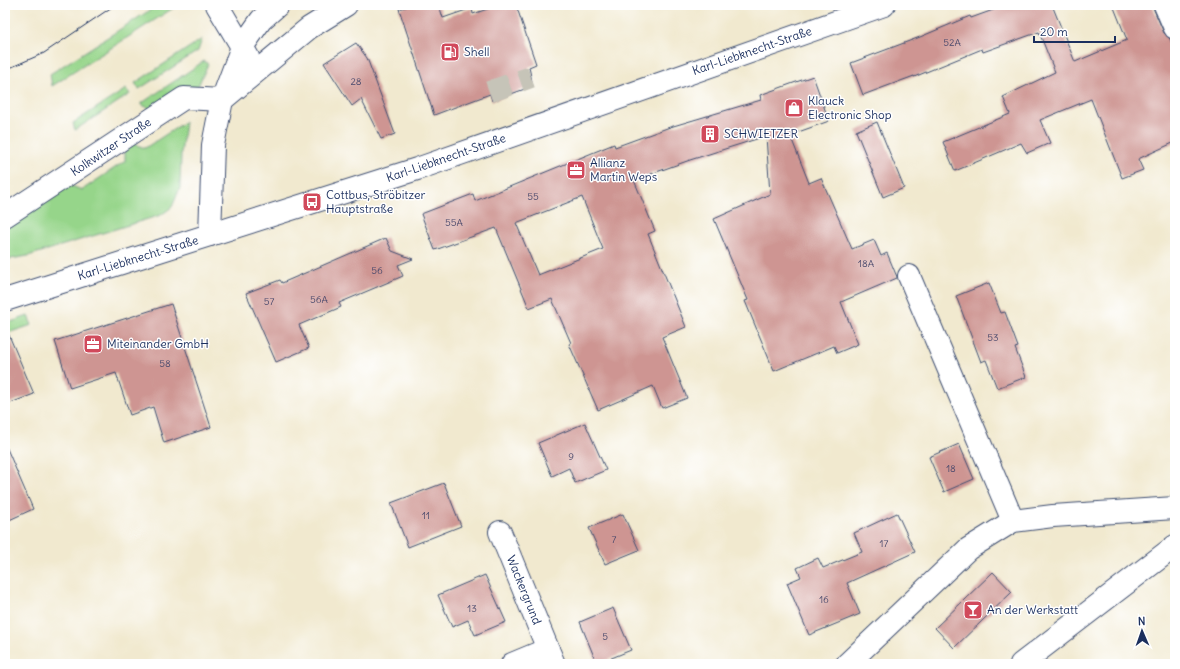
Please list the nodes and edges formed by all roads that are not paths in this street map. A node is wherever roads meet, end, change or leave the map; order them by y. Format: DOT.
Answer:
graph roads {
  1 [pos="217,5"];
  2 [pos="278,5"];
  3 [pos="346,5"];
  4 [pos="884,5"];
  5 [pos="1165,5"];
  6 [pos="1175,28"];
  7 [pos="242,47"];
  8 [pos="256,71"];
  9 [pos="222,100"];
  10 [pos="5,216"];
  11 [pos="210,235"];
  12 [pos="909,276"];
  13 [pos="5,300"];
  14 [pos="1175,508"];
  15 [pos="1013,521"];
  16 [pos="500,532"];
  17 [pos="1175,546"];
  18 [pos="551,656"];
  19 [pos="512,664"];
  20 [pos="847,664"];
  21 [pos="1021,664"];
  1 -- 7 [label="street"];
  2 -- 7 [label="street"];
  3 -- 8 [label="street"];
  4 -- 11 [label="street, Karl-Liebknecht-Straße"];
  5 -- 6 [label="street"];
  7 -- 8 [label="street"];
  7 -- 9 [label="street"];
  8 -- 9 [label="street"];
  9 -- 10 [label="street, Kolkwitzer Straße"];
  9 -- 11 [label="street"];
  11 -- 13 [label="street, Karl-Liebknecht-Straße"];
  12 -- 15 [label="street"];
  14 -- 15 [label="street"];
  15 -- 20 [label="street"];
  16 -- 18 [label="street, Wackergrund"];
  17 -- 21 [label="street"];
  18 -- 19 [label="street, Wackergrund"];
}
